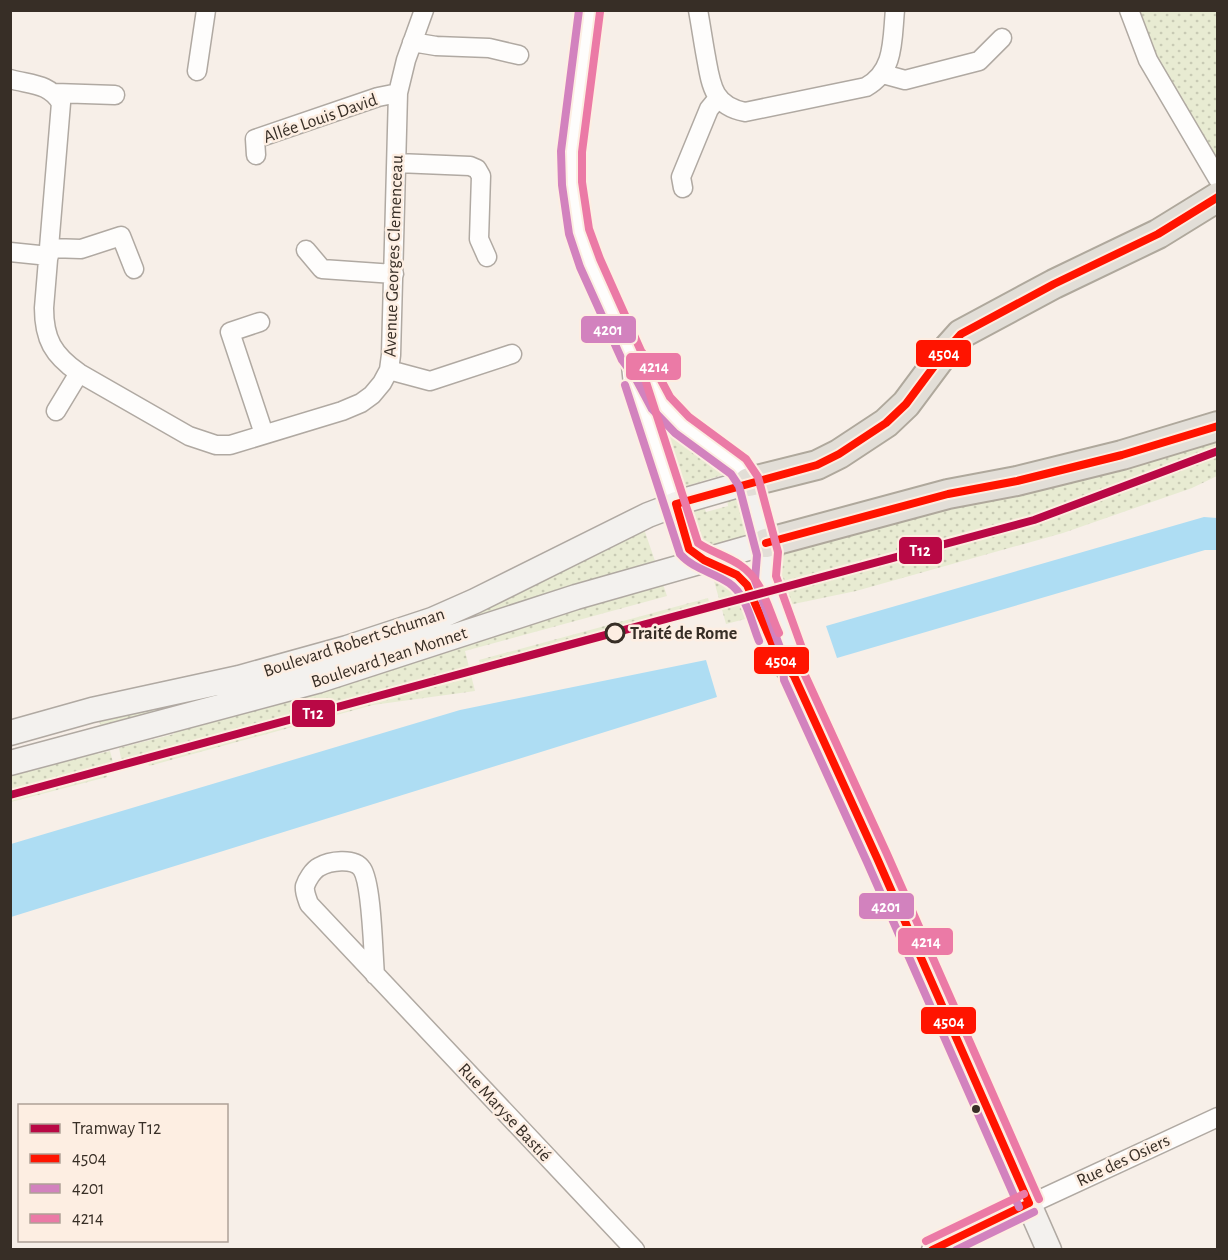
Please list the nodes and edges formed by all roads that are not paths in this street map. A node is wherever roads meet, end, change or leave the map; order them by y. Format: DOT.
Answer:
graph roads {
  1 [pos="206,10"];
  2 [pos="424,10"];
  3 [pos="590,10"];
  4 [pos="698,10"];
  5 [pos="896,10"];
  6 [pos="1129,10"];
  7 [pos="1002,38"];
  8 [pos="412,42"];
  9 [pos="519,55"];
  10 [pos="197,71"];
  11 [pos="883,74"];
  12 [pos="10,79"];
  13 [pos="56,93"];
  14 [pos="398,93"];
  15 [pos="115,95"];
  16 [pos="718,98"];
  17 [pos="256,155"];
  18 [pos="397,163"];
  19 [pos="1218,179"];
  20 [pos="683,188"];
  21 [pos="1211,201"];
  22 [pos="306,250"];
  23 [pos="10,252"];
  24 [pos="50,252"];
  25 [pos="487,256"];
  26 [pos="134,269"];
  27 [pos="394,274"];
  28 [pos="260,322"];
  29 [pos="512,354"];
  30 [pos="632,356"];
  31 [pos="388,370"];
  32 [pos="79,373"];
  33 [pos="56,411"];
  34 [pos="1218,426"];
  35 [pos="264,434"];
  36 [pos="749,482"];
  37 [pos="676,504"];
  38 [pos="766,543"];
  39 [pos="704,560"];
  40 [pos="794,676"];
  41 [pos="10,733"];
  42 [pos="10,763"];
  43 [pos="375,975"];
  44 [pos="1218,1117"];
  45 [pos="1029,1203"];
  46 [pos="635,1250"];
  47 [pos="932,1250"];
  48 [pos="1049,1250"];
  1 -- 10 [label="street"];
  2 -- 8 [label="street, Avenue Georges Clemenceau"];
  3 -- 30 [label="street"];
  4 -- 16 [label="street"];
  5 -- 11 [label="street"];
  6 -- 19 [label="street"];
  7 -- 11 [label="street"];
  8 -- 9 [label="street"];
  8 -- 14 [label="street, Avenue Georges Clemenceau"];
  11 -- 16 [label="street"];
  12 -- 13 [label="street"];
  13 -- 15 [label="street"];
  13 -- 24 [label="street, Avenue Georges Clemenceau"];
  14 -- 17 [label="street, Allée Louis David"];
  14 -- 18 [label="street, Avenue Georges Clemenceau"];
  16 -- 20 [label="street"];
  18 -- 25 [label="street"];
  18 -- 27 [label="street, Avenue Georges Clemenceau"];
  21 -- 36 [label="highway"];
  22 -- 27 [label="street"];
  23 -- 24 [label="street"];
  24 -- 26 [label="street"];
  24 -- 32 [label="street, Avenue Georges Clemenceau"];
  27 -- 31 [label="street, Avenue Georges Clemenceau"];
  28 -- 35 [label="street"];
  29 -- 31 [label="street"];
  30 -- 36 [label="street"];
  30 -- 37 [label="street"];
  31 -- 35 [label="street, Avenue Georges Clemenceau"];
  32 -- 33 [label="street"];
  32 -- 35 [label="street, Avenue Georges Clemenceau"];
  34 -- 38 [label="highway"];
  36 -- 37 [label="main road, Boulevard Robert Schuman"];
  36 -- 38 [label="main road"];
  37 -- 39 [label="main road"];
  37 -- 41 [label="main road, Boulevard Robert Schuman"];
  38 -- 39 [label="main road, Boulevard Jean Monnet"];
  38 -- 40 [label="main road"];
  39 -- 40 [label="main road"];
  39 -- 42 [label="main road, Boulevard Jean Monnet"];
  40 -- 45 [label="main road"];
  43 -- 43 [label="street, Rue Maryse Bastié"];
  43 -- 46 [label="street, Rue Maryse Bastié"];
  44 -- 45 [label="street, Rue des Osiers"];
  45 -- 47 [label="street, Rue des Osiers"];
  45 -- 48 [label="main road"];
}
